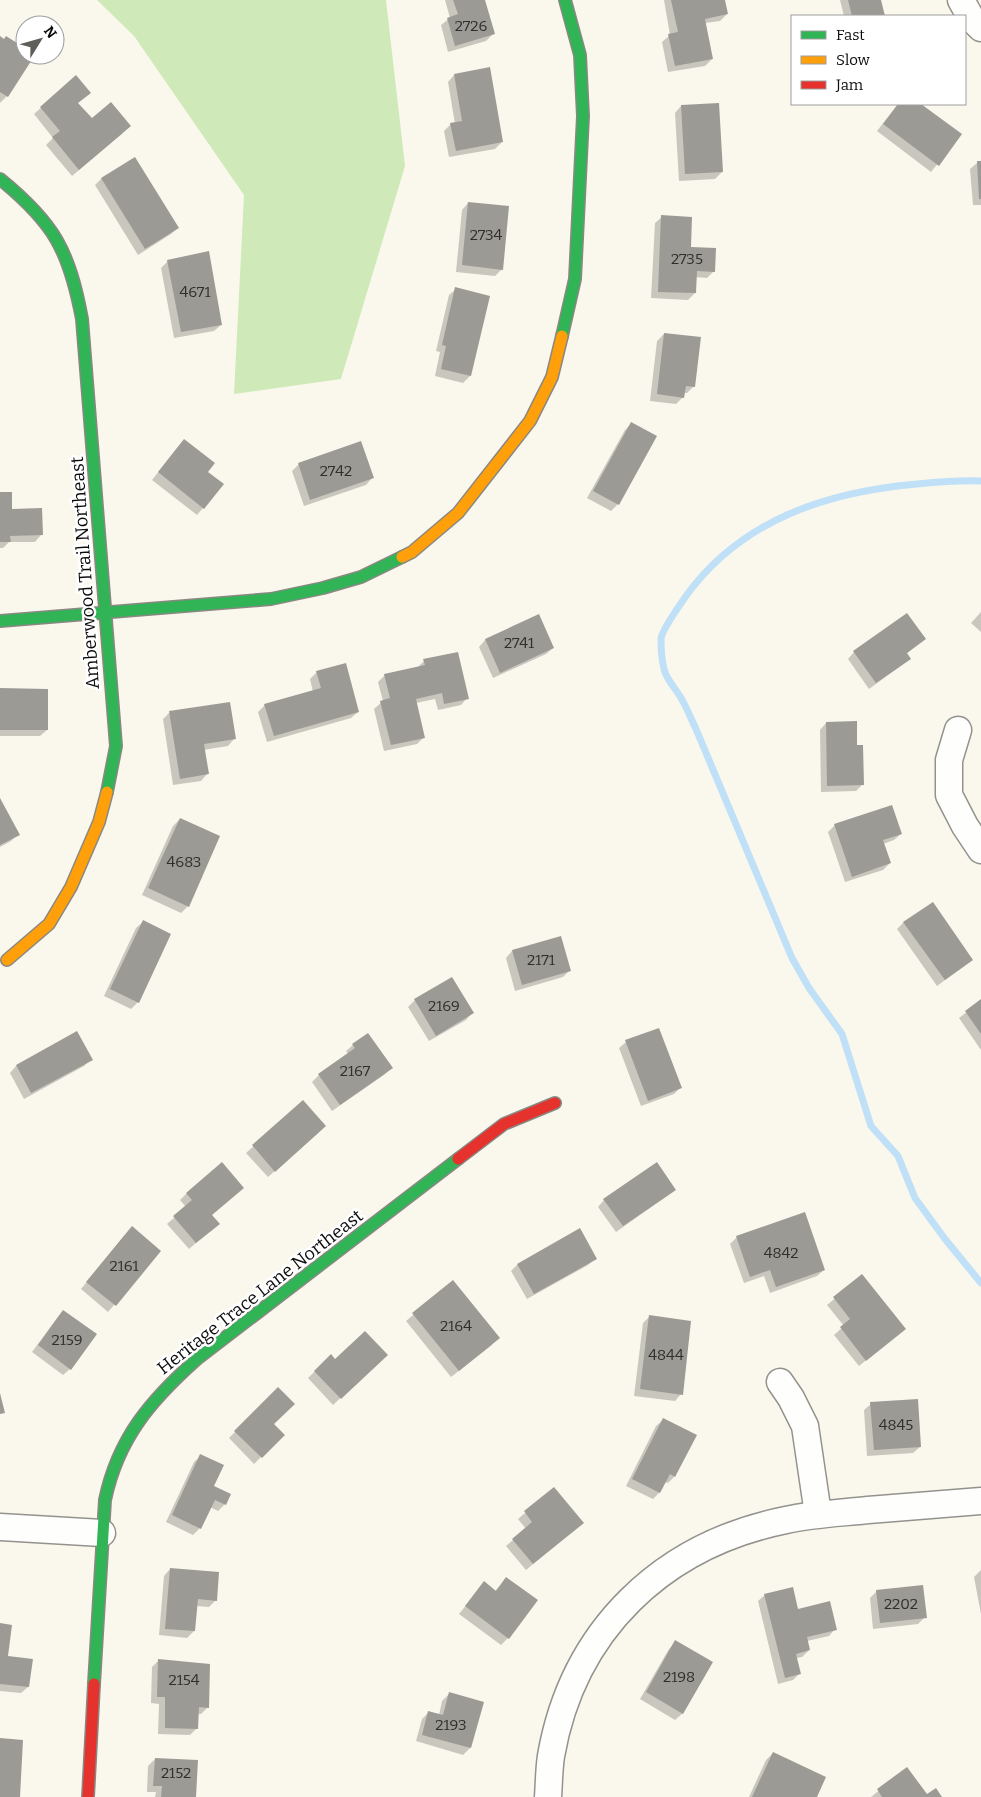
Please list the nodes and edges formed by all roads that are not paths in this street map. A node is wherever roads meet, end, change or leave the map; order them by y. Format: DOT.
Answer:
graph roads {
  1 [pos="565,0"];
  2 [pos="961,0"];
  3 [pos="981,28"];
  4 [pos="0,178"];
  5 [pos="106,612"];
  6 [pos="0,621"];
  7 [pos="958,730"];
  8 [pos="981,850"];
  9 [pos="7,960"];
  10 [pos="555,1103"];
  11 [pos="780,1382"];
  12 [pos="981,1501"];
  13 [pos="818,1514"];
  14 [pos="0,1527"];
  15 [pos="102,1533"];
  16 [pos="88,1797"];
  17 [pos="548,1797"];
  1 -- 5 [label="street"];
  2 -- 3 [label="street"];
  4 -- 5 [label="street, Amberwood Trail Northeast"];
  5 -- 6 [label="street"];
  5 -- 9 [label="street, Amberwood Trail Northeast"];
  7 -- 8 [label="street"];
  10 -- 15 [label="street, Heritage Trace Lane Northeast"];
  11 -- 13 [label="street"];
  12 -- 13 [label="street"];
  13 -- 17 [label="street"];
  14 -- 15 [label="street"];
  15 -- 16 [label="street, Heritage Trace Lane Northeast"];
}
